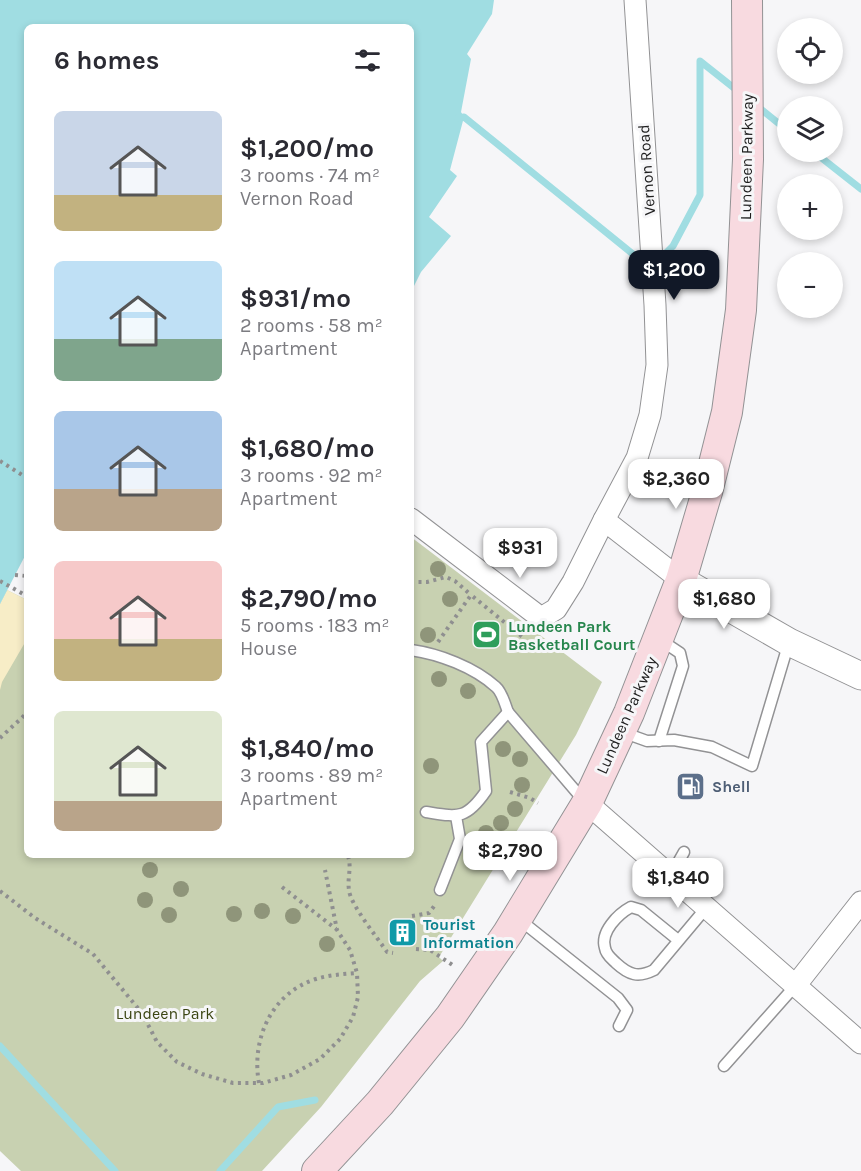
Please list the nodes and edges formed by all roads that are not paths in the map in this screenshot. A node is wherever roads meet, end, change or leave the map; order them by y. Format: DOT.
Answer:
graph roads {
  1 [pos="635,0"];
  2 [pos="747,0"];
  3 [pos="604,520"];
  4 [pos="414,521"];
  5 [pos="681,580"];
  6 [pos="659,638"];
  7 [pos="789,642"];
  8 [pos="414,650"];
  9 [pos="861,676"];
  10 [pos="508,712"];
  11 [pos="621,731"];
  12 [pos="659,741"];
  13 [pos="587,803"];
  14 [pos="426,812"];
  15 [pos="456,816"];
  16 [pos="684,852"];
  17 [pos="670,877"];
  18 [pos="440,890"];
  19 [pos="861,902"];
  20 [pos="706,908"];
  21 [pos="517,918"];
  22 [pos="678,940"];
  23 [pos="795,986"];
  24 [pos="620,1026"];
  25 [pos="861,1043"];
  26 [pos="724,1066"];
  27 [pos="317,1171"];
  1 -- 3 [label="street, Vernon Road"];
  2 -- 5 [label="main road, Lundeen Parkway"];
  3 -- 4 [label="street, Vernon Road"];
  3 -- 5 [label="street"];
  5 -- 6 [label="main road, Lundeen Parkway"];
  5 -- 7 [label="street"];
  6 -- 11 [label="main road, Lundeen Parkway"];
  6 -- 12 [label="lane"];
  7 -- 9 [label="street"];
  7 -- 12 [label="lane"];
  8 -- 10 [label="lane"];
  10 -- 13 [label="lane"];
  10 -- 15 [label="lane"];
  11 -- 12 [label="lane"];
  11 -- 13 [label="main road, Lundeen Parkway"];
  13 -- 17 [label="street"];
  13 -- 21 [label="main road, Lundeen Parkway"];
  14 -- 15 [label="lane"];
  15 -- 18 [label="lane"];
  16 -- 17 [label="lane"];
  17 -- 20 [label="street"];
  19 -- 23 [label="street"];
  20 -- 22 [label="lane"];
  20 -- 23 [label="street"];
  21 -- 24 [label="lane"];
  21 -- 27 [label="main road, Lundeen Parkway"];
  22 -- 22 [label="lane"];
  23 -- 25 [label="street"];
  23 -- 26 [label="lane"];
}
